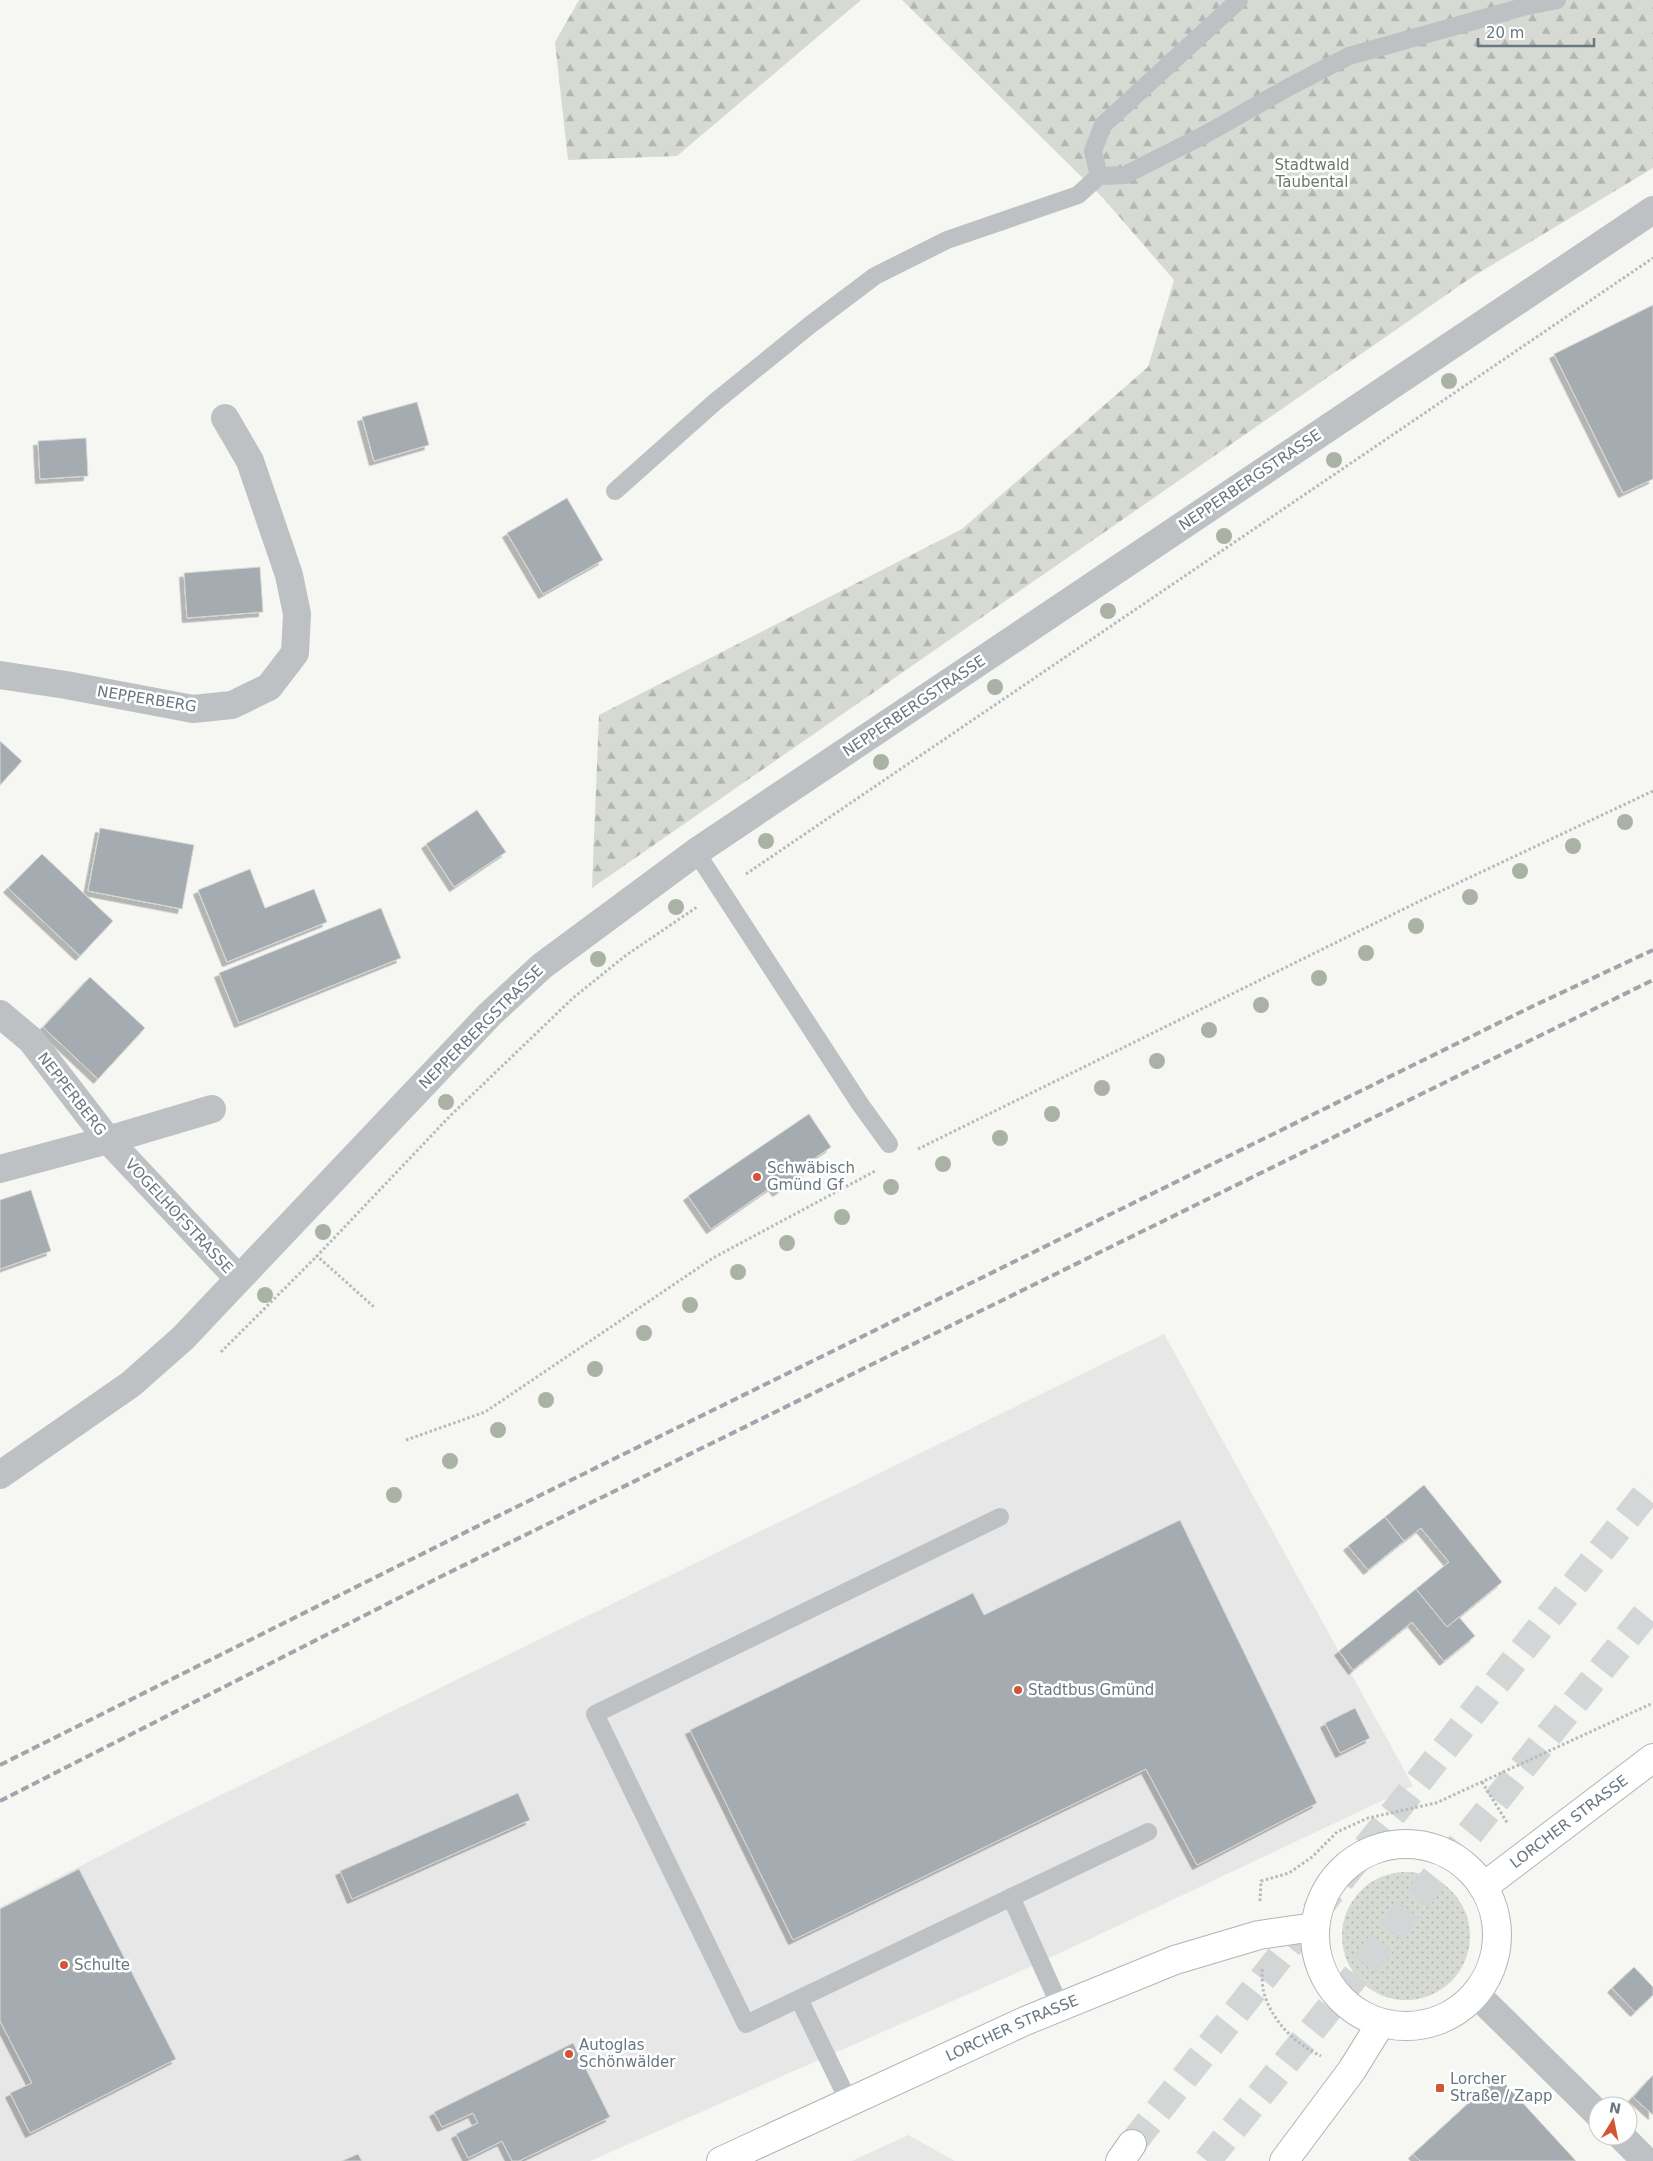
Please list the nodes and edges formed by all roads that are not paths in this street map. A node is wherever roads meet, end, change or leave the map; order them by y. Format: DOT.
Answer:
graph roads {
  1 [pos="1239,0"];
  2 [pos="1556,0"];
  3 [pos="1099,176"];
  4 [pos="1653,210"];
  5 [pos="225,418"];
  6 [pos="615,491"];
  7 [pos="0,675"];
  8 [pos="696,852"];
  9 [pos="0,1014"];
  10 [pos="212,1108"];
  11 [pos="108,1140"];
  12 [pos="888,1144"];
  13 [pos="0,1169"];
  14 [pos="238,1278"];
  15 [pos="0,1475"];
  16 [pos="1000,1517"];
  17 [pos="1653,1758"];
  18 [pos="1148,1832"];
  19 [pos="1483,1887"];
  20 [pos="1011,1897"];
  21 [pos="1314,1927"];
  22 [pos="1476,1994"];
  23 [pos="799,1999"];
  24 [pos="1060,2006"];
  25 [pos="1381,2023"];
  26 [pos="849,2102"];
  27 [pos="1588,2104"];
  28 [pos="1631,2146"];
  29 [pos="721,2161"];
  30 [pos="1284,2161"];
  31 [pos="1646,2161"];
  1 -- 3 [label="lane"];
  2 -- 3 [label="lane"];
  3 -- 6 [label="lane"];
  4 -- 8 [label="street, NEPPERBERGSTRASSE"];
  5 -- 7 [label="street, NEPPERBERG"];
  8 -- 12 [label="lane"];
  8 -- 14 [label="street, NEPPERBERGSTRASSE"];
  9 -- 11 [label="street, NEPPERBERG"];
  10 -- 11 [label="street, NEPPERBERG"];
  11 -- 13 [label="street"];
  11 -- 14 [label="street, VOGELHOFSTRASSE"];
  14 -- 15 [label="street, VOGELHOFSTRASSE"];
  16 -- 23 [label="lane"];
  17 -- 19 [label="main road, LORCHER STRASSE"];
  18 -- 20 [label="lane"];
  19 -- 21 [label="main road"];
  19 -- 22 [label="main road"];
  20 -- 23 [label="lane"];
  20 -- 24 [label="lane"];
  21 -- 24 [label="main road, LORCHER STRASSE"];
  21 -- 25 [label="main road"];
  22 -- 25 [label="main road"];
  22 -- 27 [label="street"];
  23 -- 26 [label="lane"];
  24 -- 26 [label="main road, LORCHER STRASSE"];
  25 -- 30 [label="main road"];
  26 -- 29 [label="main road, LORCHER STRASSE"];
  28 -- 31 [label="street"];
}
